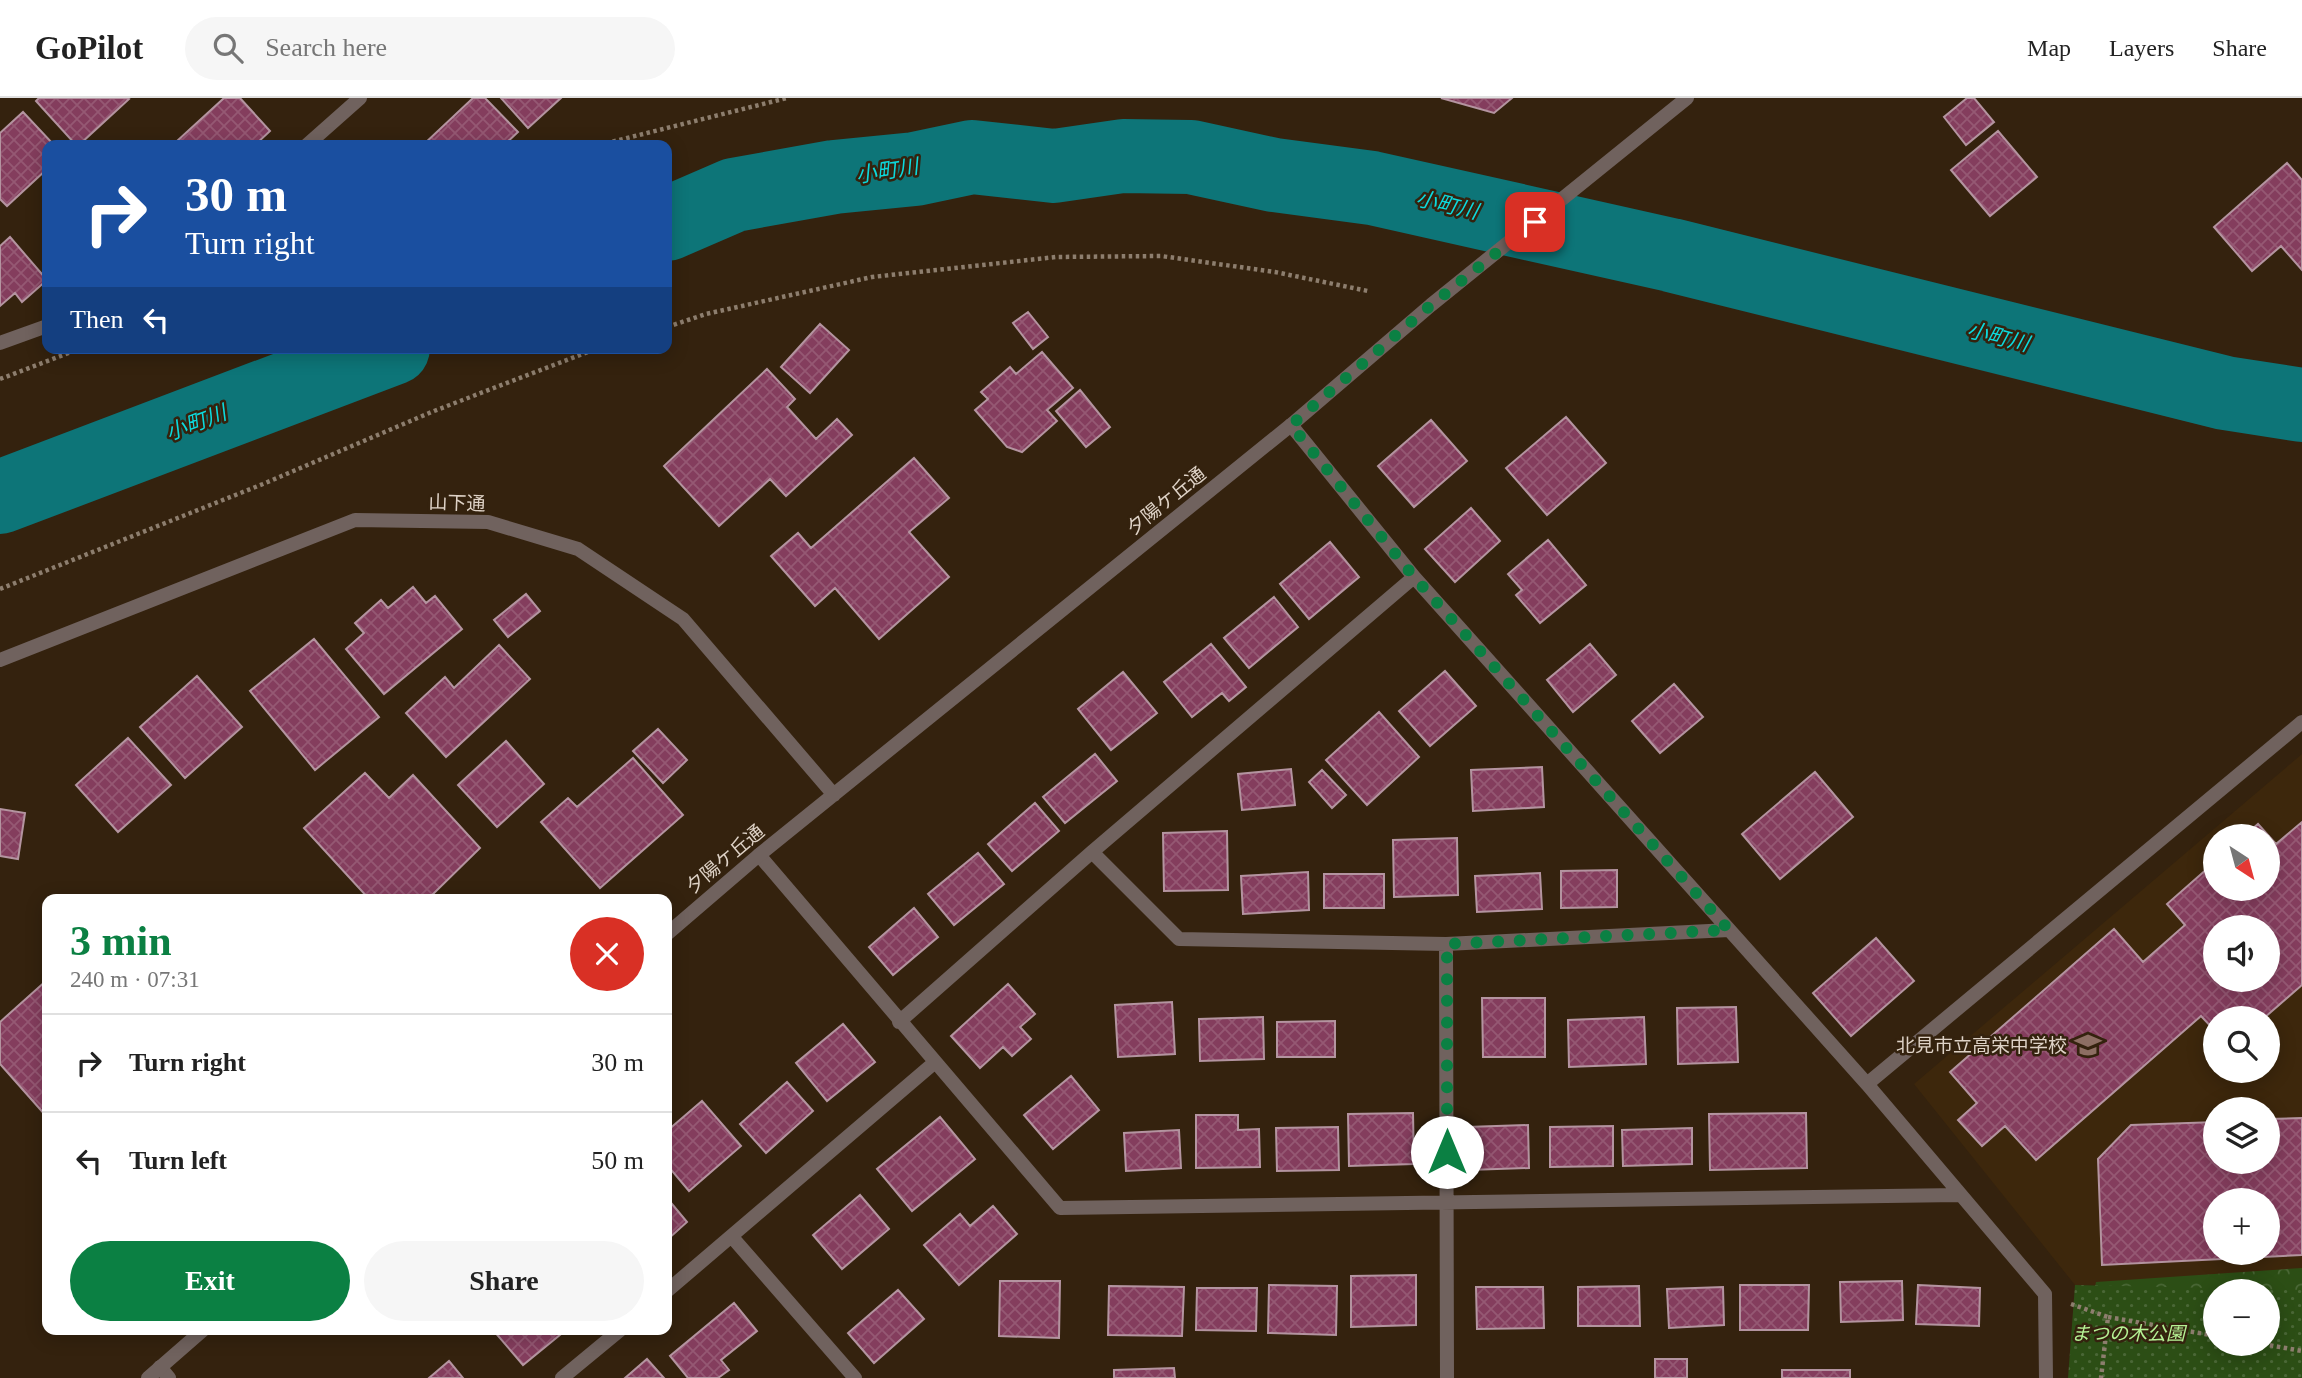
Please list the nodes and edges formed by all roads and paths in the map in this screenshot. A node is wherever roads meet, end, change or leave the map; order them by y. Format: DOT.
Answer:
graph roads {
  1 [pos="360,98"];
  2 [pos="787,98"];
  3 [pos="1688,98"];
  4 [pos="313,140"];
  5 [pos="619,140"];
  6 [pos="1368,292"];
  7 [pos="672,325"];
  8 [pos="42,328"];
  9 [pos="0,343"];
  10 [pos="66,354"];
  11 [pos="582,354"];
  12 [pos="0,379"];
  13 [pos="1291,425"];
  14 [pos="1414,577"];
  15 [pos="0,589"];
  16 [pos="0,660"];
  17 [pos="2302,722"];
  18 [pos="834,795"];
  19 [pos="1092,852"];
  20 [pos="759,855"];
  21 [pos="672,930"];
  22 [pos="1729,930"];
  23 [pos="1447,944"];
  24 [pos="900,1022"];
  25 [pos="934,1063"];
  26 [pos="1867,1084"];
  27 [pos="1959,1195"];
  28 [pos="1447,1204"];
  29 [pos="732,1237"];
  30 [pos="672,1287"];
  31 [pos="2045,1294"];
  32 [pos="2108,1317"];
  33 [pos="2203,1334"];
  34 [pos="198,1335"];
  35 [pos="614,1335"];
  36 [pos="2280,1347"];
  37 [pos="2302,1351"];
  38 [pos="164,1373"];
  39 [pos="148,1378"];
  40 [pos="562,1378"];
  41 [pos="855,1378"];
  42 [pos="1447,1378"];
  43 [pos="2046,1378"];
  44 [pos="2101,1378"];
  1 -- 4 [label="street"];
  2 -- 5 [label="path"];
  3 -- 13 [label="street, 夕陽ケ丘通"];
  6 -- 7 [label="path"];
  8 -- 9 [label="street"];
  10 -- 12 [label="path"];
  11 -- 15 [label="path"];
  13 -- 14 [label="street"];
  13 -- 18 [label="street, 夕陽ケ丘通"];
  14 -- 19 [label="street"];
  14 -- 22 [label="street"];
  16 -- 18 [label="street, 山下通"];
  17 -- 26 [label="street"];
  18 -- 20 [label="street, 夕陽ケ丘通"];
  19 -- 23 [label="street"];
  19 -- 24 [label="street"];
  20 -- 21 [label="street, 夕陽ケ丘通"];
  20 -- 24 [label="street"];
  22 -- 23 [label="street"];
  22 -- 26 [label="street"];
  23 -- 28 [label="street"];
  24 -- 25 [label="street"];
  25 -- 28 [label="street"];
  25 -- 29 [label="street"];
  26 -- 27 [label="street"];
  27 -- 28 [label="street"];
  27 -- 31 [label="street"];
  28 -- 42 [label="street"];
  29 -- 30 [label="street"];
  29 -- 41 [label="street"];
  31 -- 32 [label="path"];
  31 -- 43 [label="street"];
  32 -- 33 [label="path"];
  32 -- 44 [label="path"];
  34 -- 38 [label="street"];
  35 -- 40 [label="street"];
  36 -- 37 [label="path"];
  38 -- 39 [label="street"];
}
